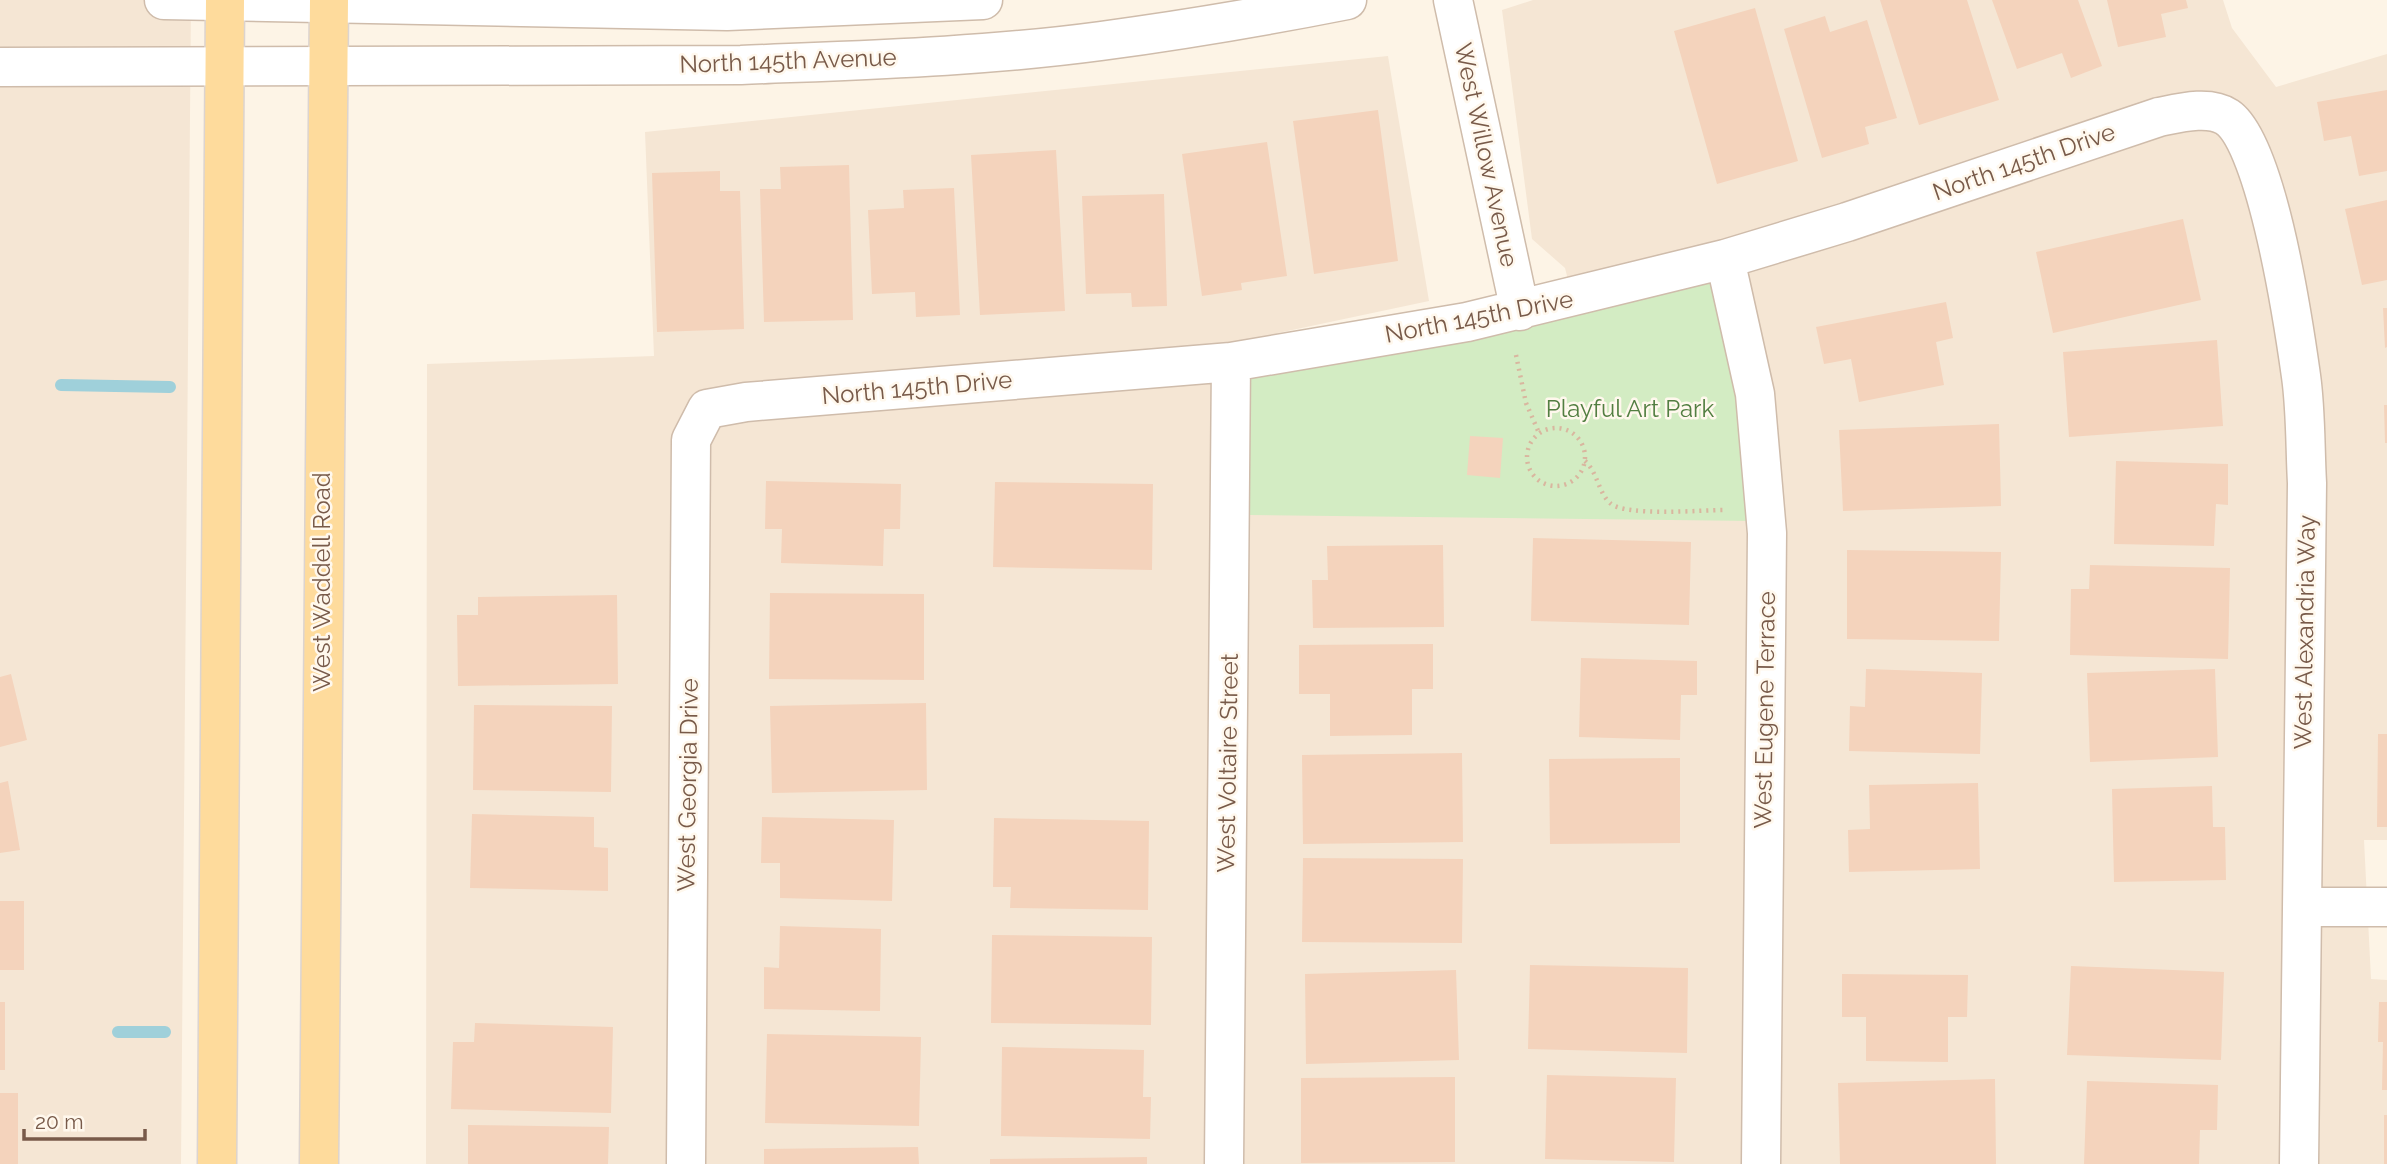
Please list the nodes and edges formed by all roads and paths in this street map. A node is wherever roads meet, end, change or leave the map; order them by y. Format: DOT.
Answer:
graph roads {
  1 [pos="164,0"];
  2 [pos="983,0"];
  3 [pos="1347,0"];
  4 [pos="1453,0"];
  5 [pos="225,1"];
  6 [pos="329,2"];
  7 [pos="225,64"];
  8 [pos="328,65"];
  9 [pos="0,67"];
  10 [pos="2226,116"];
  11 [pos="1725,259"];
  12 [pos="1520,311"];
  13 [pos="1516,355"];
  14 [pos="1231,362"];
  15 [pos="707,409"];
  16 [pos="1539,433"];
  17 [pos="1585,461"];
  18 [pos="1725,510"];
  19 [pos="2302,907"];
  20 [pos="2387,907"];
  21 [pos="217,1164"];
  22 [pos="319,1164"];
  23 [pos="685,1164"];
  24 [pos="1224,1164"];
  25 [pos="1760,1164"];
  26 [pos="2299,1164"];
  1 -- 5 [label="street"];
  2 -- 6 [label="street"];
  3 -- 8 [label="street, North 145th Avenue"];
  4 -- 12 [label="street, West Willow Avenue"];
  5 -- 6 [label="street"];
  5 -- 7 [label="main road"];
  6 -- 8 [label="main road, West Waddell Road"];
  7 -- 8 [label="street, North 145th Avenue"];
  7 -- 9 [label="street, North 145th Avenue"];
  7 -- 21 [label="main road"];
  8 -- 22 [label="main road, West Waddell Road"];
  10 -- 11 [label="street, North 145th Drive"];
  10 -- 19 [label="street, West Alexandria Way"];
  11 -- 12 [label="street, North 145th Drive"];
  11 -- 25 [label="street, West Eugene Terrace"];
  12 -- 14 [label="street, North 145th Drive"];
  13 -- 16 [label="path"];
  14 -- 15 [label="street, North 145th Drive"];
  14 -- 24 [label="street, West Voltaire Street"];
  15 -- 23 [label="street, West Georgia Drive"];
  16 -- 17 [label="path"];
  16 -- 17 [label="path"];
  17 -- 18 [label="path"];
  19 -- 20 [label="street"];
  19 -- 26 [label="street, West Alexandria Way"];
}
